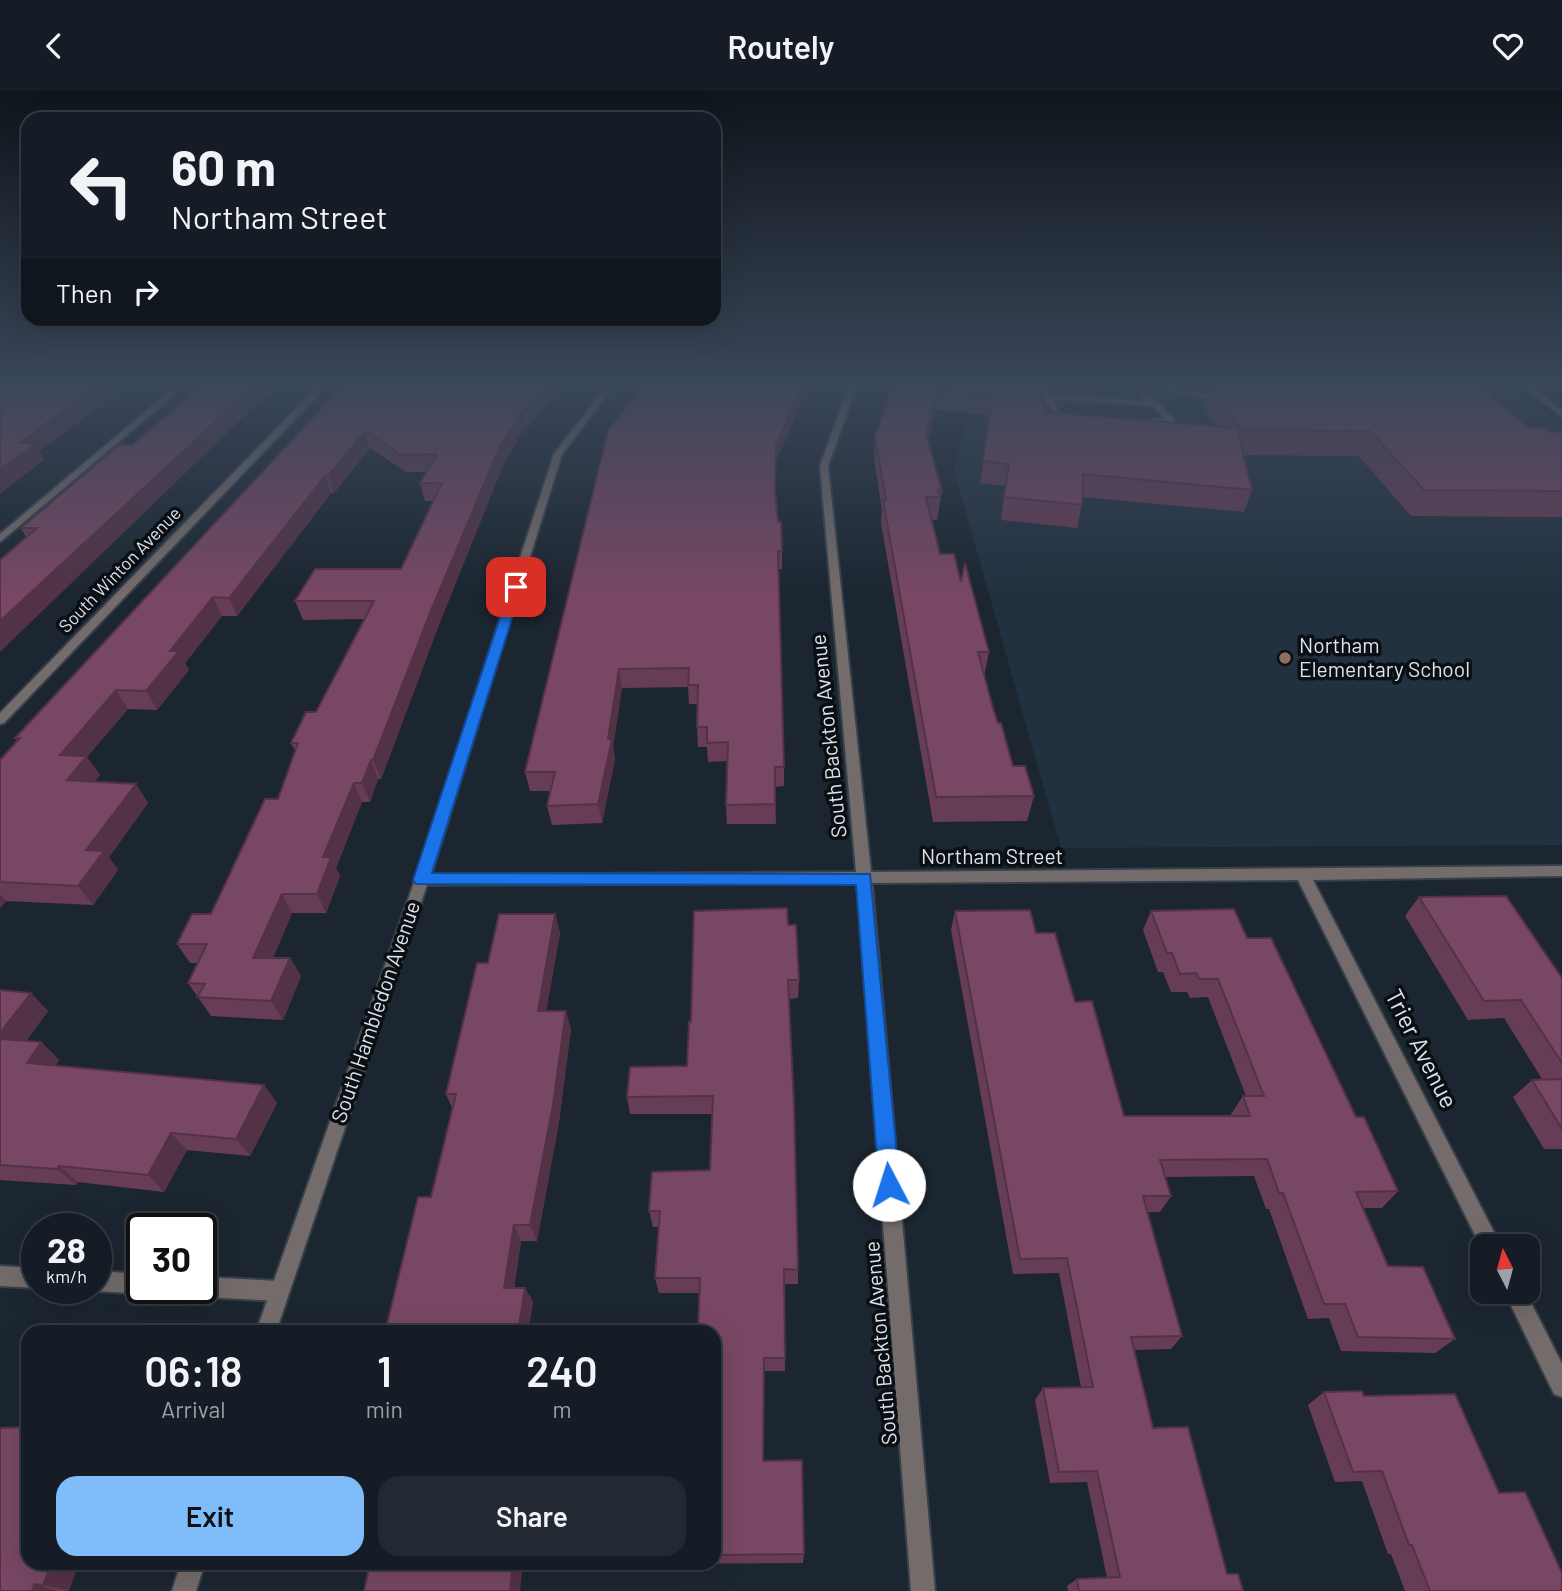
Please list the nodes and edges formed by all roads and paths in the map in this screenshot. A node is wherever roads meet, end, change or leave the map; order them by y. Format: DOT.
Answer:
graph roads {
  1 [pos="99,455"];
  2 [pos="254,455"];
  3 [pos="558,455"];
  4 [pos="828,455"];
  5 [pos="0,539"];
  6 [pos="0,720"];
  7 [pos="1562,871"];
  8 [pos="1303,875"];
  9 [pos="864,879"];
  10 [pos="422,880"];
  11 [pos="1485,1234"];
  12 [pos="0,1276"];
  13 [pos="21,1277"];
  14 [pos="217,1288"];
  15 [pos="279,1291"];
  16 [pos="1521,1304"];
  17 [pos="268,1325"];
  18 [pos="1562,1386"];
  19 [pos="191,1570"];
  20 [pos="184,1591"];
  21 [pos="923,1591"];
  1 -- 5 [label="street"];
  2 -- 6 [label="street, South Winton Avenue"];
  3 -- 10 [label="street, South Hambledon Avenue"];
  4 -- 9 [label="street, South Backton Avenue"];
  7 -- 8 [label="street, Northam Street"];
  8 -- 9 [label="street, Northam Street"];
  8 -- 11 [label="street, Trier Avenue"];
  9 -- 10 [label="street, Northam Street"];
  9 -- 21 [label="street, South Backton Avenue"];
  10 -- 15 [label="street, South Hambledon Avenue"];
  12 -- 13 [label="street"];
  14 -- 15 [label="street"];
  15 -- 17 [label="street, South Hambledon Avenue"];
  16 -- 18 [label="street"];
  19 -- 20 [label="street"];
}
